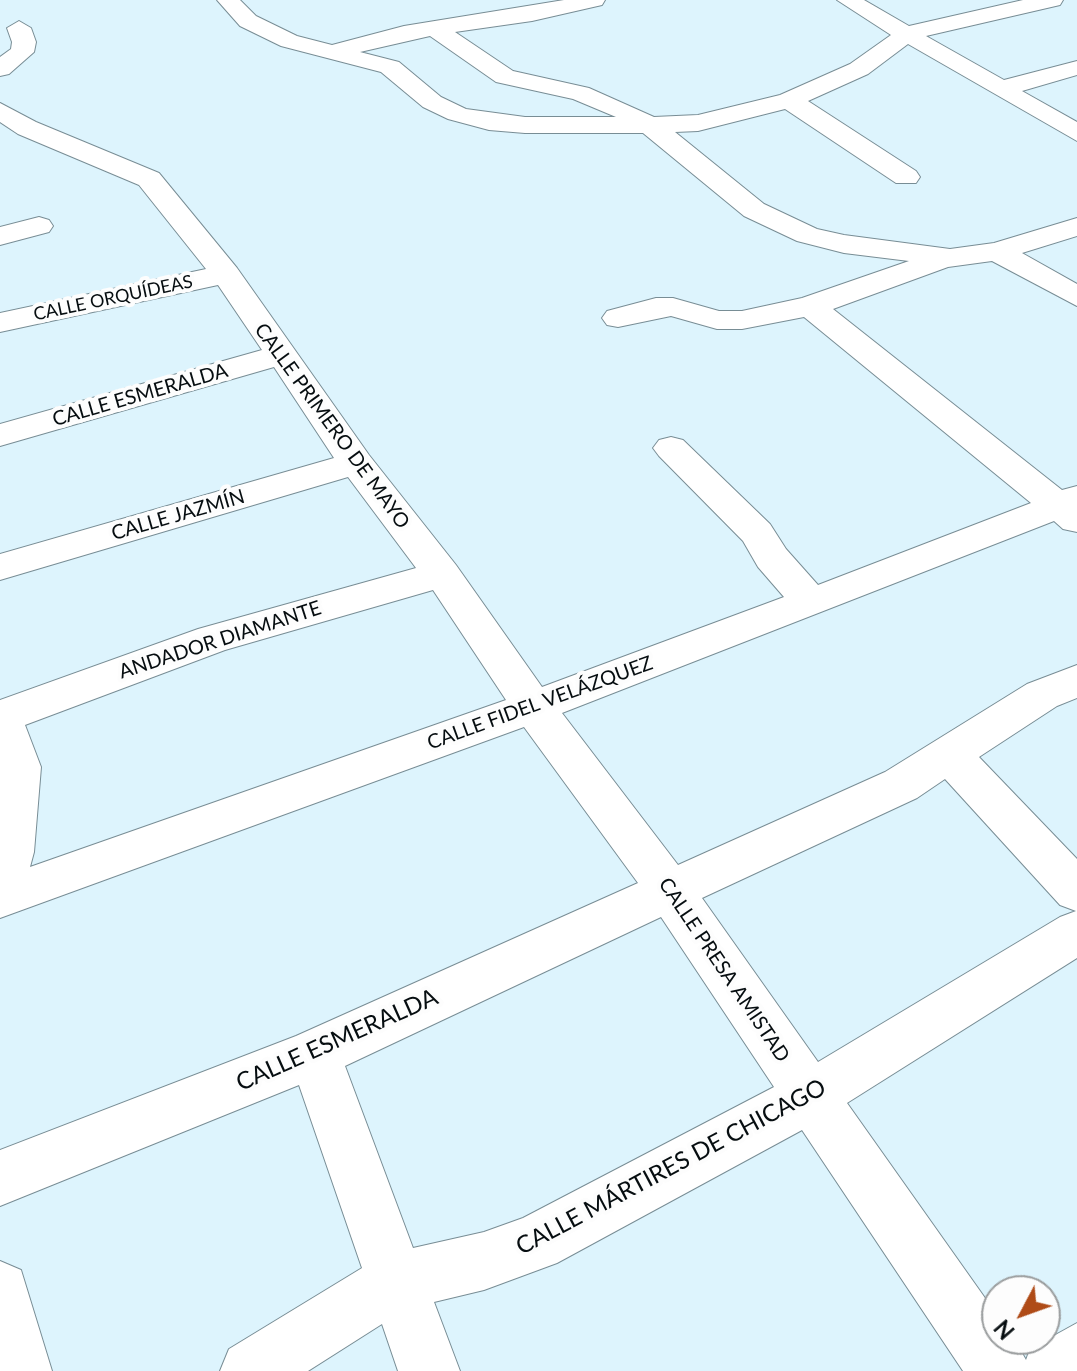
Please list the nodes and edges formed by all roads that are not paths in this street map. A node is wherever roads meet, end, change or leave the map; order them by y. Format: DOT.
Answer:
graph roads {
  1 [pos="228,0"];
  2 [pos="594,0"];
  3 [pos="848,0"];
  4 [pos="1052,0"];
  5 [pos="19,28"];
  6 [pos="436,30"];
  7 [pos="908,33"];
  8 [pos="337,51"];
  9 [pos="1077,68"];
  10 [pos="0,69"];
  11 [pos="1003,88"];
  12 [pos="789,100"];
  13 [pos="0,111"];
  14 [pos="650,125"];
  15 [pos="1077,133"];
  16 [pos="906,177"];
  17 [pos="39,226"];
  18 [pos="1077,227"];
  19 [pos="0,236"];
  20 [pos="997,251"];
  21 [pos="950,258"];
  22 [pos="226,274"];
  23 [pos="1077,297"];
  24 [pos="810,306"];
  25 [pos="618,318"];
  26 [pos="0,323"];
  27 [pos="280,355"];
  28 [pos="0,435"];
  29 [pos="671,448"];
  30 [pos="356,463"];
  31 [pos="1071,508"];
  32 [pos="0,567"];
  33 [pos="442,574"];
  34 [pos="810,601"];
  35 [pos="1077,681"];
  36 [pos="533,707"];
  37 [pos="0,717"];
  38 [pos="948,754"];
  39 [pos="0,886"];
  40 [pos="669,889"];
  41 [pos="1077,891"];
  42 [pos="0,898"];
  43 [pos="1077,932"];
  44 [pos="314,1054"];
  45 [pos="810,1097"];
  46 [pos="0,1178"];
  47 [pos="397,1281"];
  48 [pos="0,1291"];
  49 [pos="1077,1354"];
  50 [pos="21,1371"];
  51 [pos="251,1371"];
  52 [pos="429,1371"];
  53 [pos="999,1371"];
  54 [pos="1052,1371"];
  1 -- 8 [label="street"];
  2 -- 6 [label="street"];
  3 -- 7 [label="street"];
  4 -- 7 [label="street"];
  5 -- 10 [label="street"];
  6 -- 8 [label="street"];
  6 -- 14 [label="street"];
  7 -- 11 [label="street"];
  7 -- 12 [label="street"];
  8 -- 14 [label="street"];
  9 -- 11 [label="street"];
  11 -- 15 [label="street"];
  12 -- 14 [label="street"];
  12 -- 16 [label="street"];
  13 -- 22 [label="street, CALLE PRIMERO DE MAYO"];
  14 -- 21 [label="street"];
  17 -- 19 [label="street"];
  18 -- 20 [label="street"];
  20 -- 21 [label="street"];
  20 -- 23 [label="street"];
  21 -- 24 [label="street"];
  22 -- 26 [label="street, CALLE ORQUÍDEAS"];
  22 -- 27 [label="street, CALLE PRIMERO DE MAYO"];
  24 -- 25 [label="street"];
  24 -- 31 [label="street"];
  27 -- 28 [label="street, CALLE ESMERALDA"];
  27 -- 30 [label="street, CALLE PRIMERO DE MAYO"];
  29 -- 34 [label="street"];
  30 -- 32 [label="street, CALLE JAZMÍN"];
  30 -- 33 [label="street, CALLE PRIMERO DE MAYO"];
  31 -- 34 [label="street, CALLE FIDEL VELÁZQUEZ"];
  33 -- 36 [label="street, CALLE PRESA AMISTAD"];
  33 -- 37 [label="street, ANDADOR DIAMANTE"];
  34 -- 36 [label="street, CALLE FIDEL VELÁZQUEZ"];
  35 -- 38 [label="street, CALLE ESMERALDA"];
  36 -- 40 [label="street, CALLE PRESA AMISTAD"];
  36 -- 42 [label="street, CALLE FIDEL VELÁZQUEZ"];
  37 -- 39 [label="street"];
  38 -- 40 [label="street, CALLE ESMERALDA"];
  38 -- 41 [label="street"];
  40 -- 44 [label="street, CALLE ESMERALDA"];
  40 -- 45 [label="street, CALLE PRESA AMISTAD"];
  43 -- 45 [label="street, CALLE MÁRTIRES DE CHICAGO"];
  44 -- 46 [label="street, CALLE ESMERALDA"];
  44 -- 47 [label="street"];
  45 -- 47 [label="street, CALLE MÁRTIRES DE CHICAGO"];
  45 -- 53 [label="street, CALLE PRESA AMISTAD"];
  47 -- 51 [label="street, CALLE MÁRTIRES DE CHICAGO"];
  47 -- 52 [label="street"];
  48 -- 50 [label="street"];
  49 -- 54 [label="street"];
}
